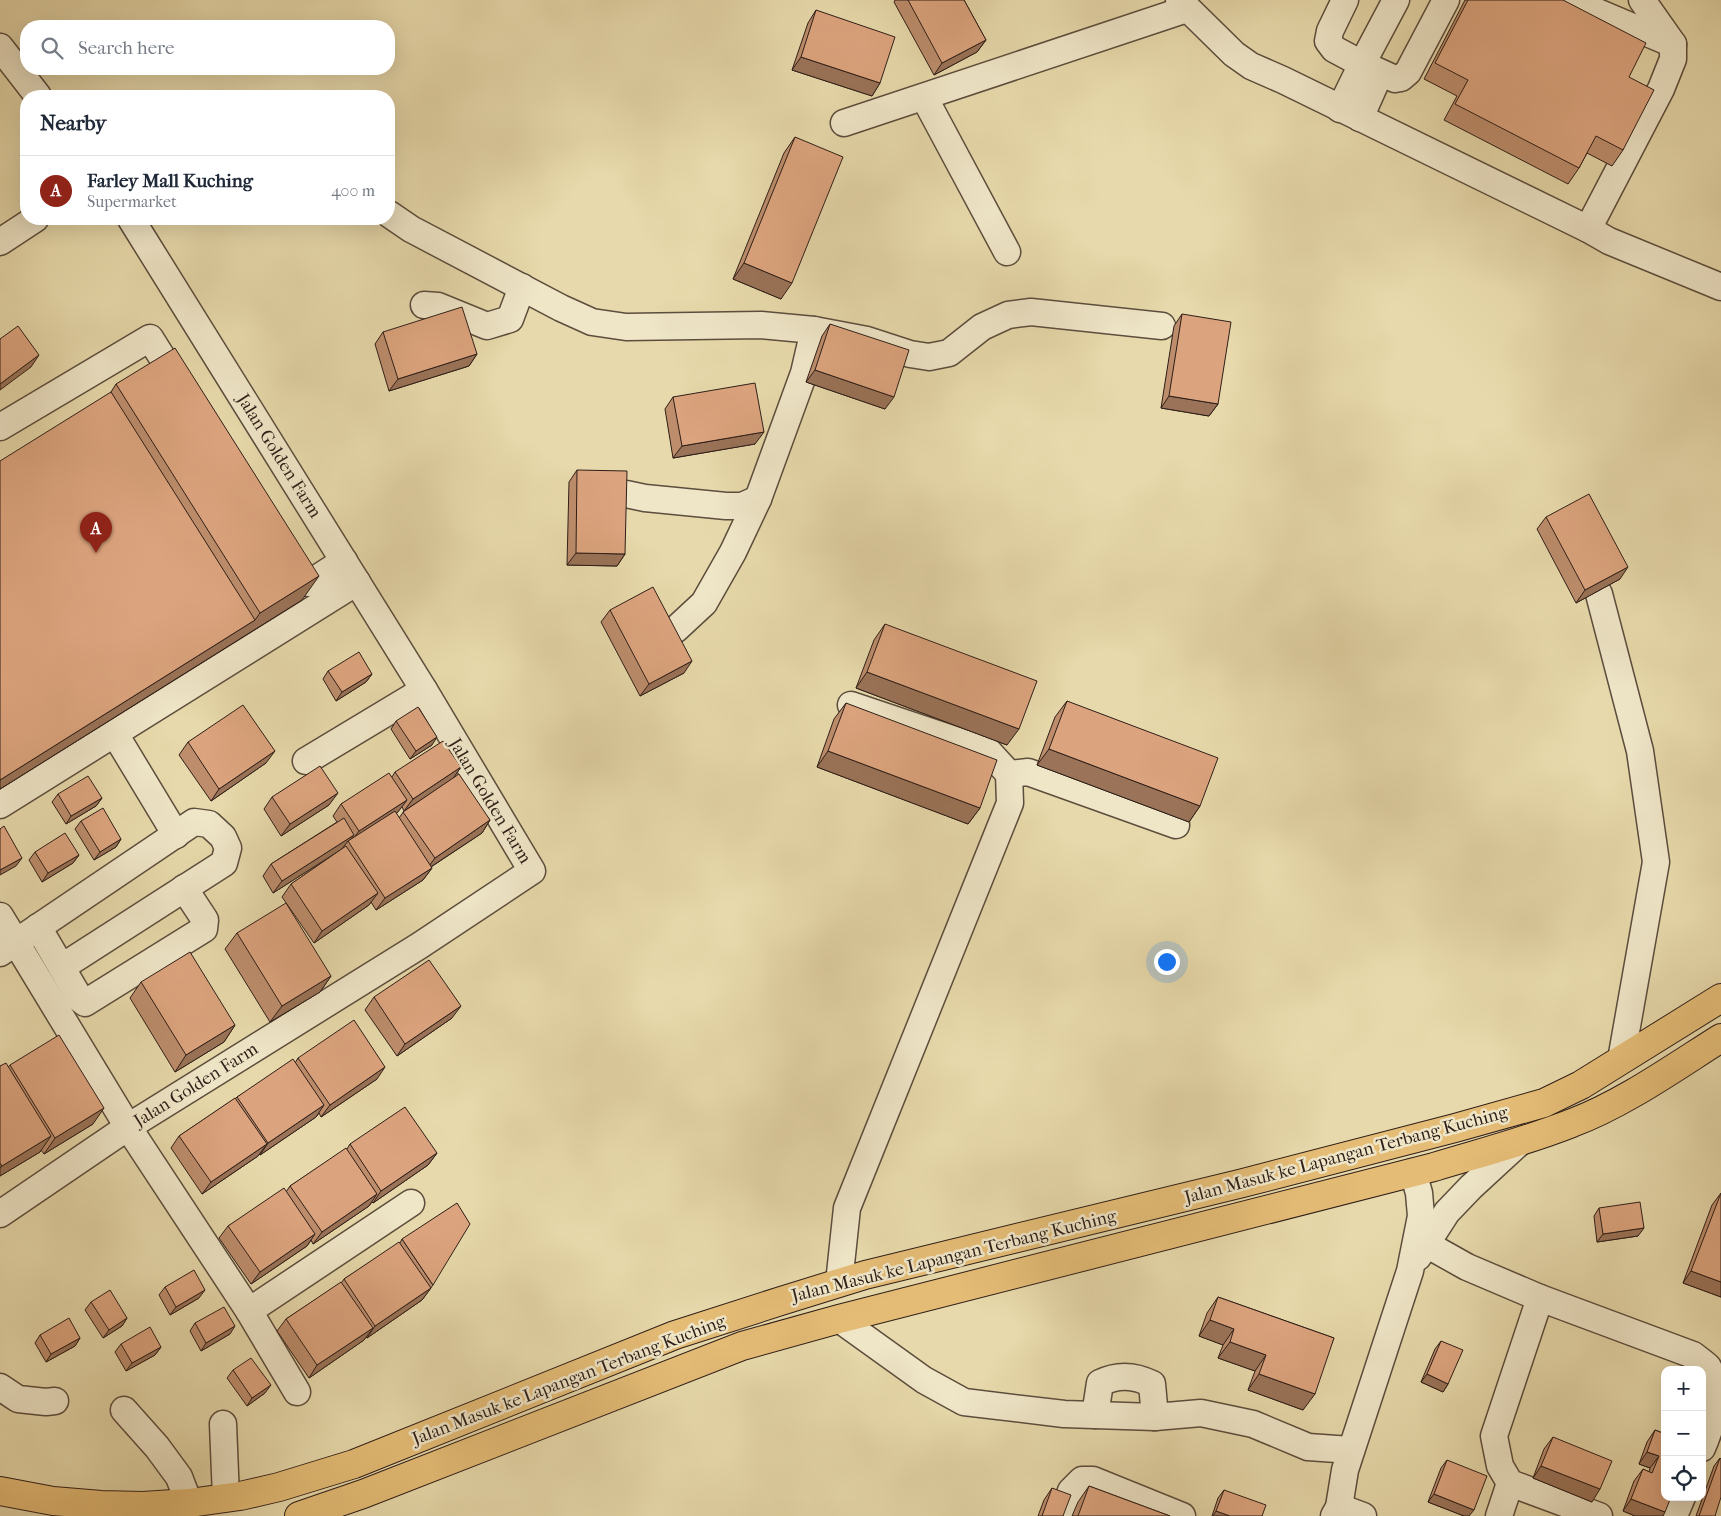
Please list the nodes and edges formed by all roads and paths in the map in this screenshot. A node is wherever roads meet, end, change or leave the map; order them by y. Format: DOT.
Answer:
graph roads {
  1 [pos="1346,0"];
  2 [pos="1396,0"];
  3 [pos="1444,0"];
  4 [pos="1574,0"];
  5 [pos="1642,0"];
  6 [pos="1183,4"];
  7 [pos="1673,44"];
  8 [pos="0,47"];
  9 [pos="1371,69"];
  10 [pos="20,73"];
  11 [pos="22,75"];
  12 [pos="33,90"];
  13 [pos="924,96"];
  14 [pos="1350,113"];
  15 [pos="844,123"];
  16 [pos="395,218"];
  17 [pos="26,225"];
  18 [pos="141,225"];
  19 [pos="1588,229"];
  20 [pos="0,242"];
  21 [pos="1007,252"];
  22 [pos="522,287"];
  23 [pos="1721,287"];
  24 [pos="424,305"];
  25 [pos="1162,326"];
  26 [pos="814,330"];
  27 [pos="192,405"];
  28 [pos="0,427"];
  29 [pos="626,494"];
  30 [pos="758,499"];
  31 [pos="281,548"];
  32 [pos="350,572"];
  33 [pos="1599,594"];
  34 [pos="676,629"];
  35 [pos="424,690"];
  36 [pos="850,705"];
  37 [pos="115,734"];
  38 [pos="306,761"];
  39 [pos="1009,774"];
  40 [pos="0,805"];
  41 [pos="1176,825"];
  42 [pos="176,835"];
  43 [pos="184,888"];
  44 [pos="0,916"];
  45 [pos="38,928"];
  46 [pos="8,948"];
  47 [pos="62,966"];
  48 [pos="1721,998"];
  49 [pos="85,1003"];
  50 [pos="61,1016"];
  51 [pos="1721,1038"];
  52 [pos="1621,1060"];
  53 [pos="128,1127"];
  54 [pos="1521,1141"];
  55 [pos="1414,1172"];
  56 [pos="411,1203"];
  57 [pos="0,1214"];
  58 [pos="1426,1244"];
  59 [pos="1410,1271"];
  60 [pos="839,1283"];
  61 [pos="1540,1298"];
  62 [pos="249,1311"];
  63 [pos="839,1319"];
  64 [pos="0,1387"];
  65 [pos="297,1392"];
  66 [pos="55,1401"];
  67 [pos="124,1410"];
  68 [pos="1095,1415"];
  69 [pos="1155,1417"];
  70 [pos="222,1424"];
  71 [pos="1706,1438"];
  72 [pos="1351,1450"];
  73 [pos="1510,1483"];
  74 [pos="0,1491"];
  75 [pos="226,1498"];
  76 [pos="1680,1501"];
  77 [pos="189,1503"];
  78 [pos="1336,1511"];
  79 [pos="299,1516"];
  80 [pos="1062,1516"];
  81 [pos="1182,1516"];
  82 [pos="1363,1516"];
  83 [pos="1499,1516"];
  84 [pos="1599,1516"];
  85 [pos="1674,1516"];
  1 -- 9 [label="street"];
  2 -- 9 [label="street"];
  3 -- 9 [label="street"];
  4 -- 7 [label="street"];
  5 -- 7 [label="street"];
  6 -- 13 [label="street"];
  6 -- 14 [label="street"];
  7 -- 19 [label="street"];
  8 -- 10 [label="street"];
  9 -- 14 [label="street"];
  11 -- 12 [label="street"];
  13 -- 15 [label="street"];
  13 -- 21 [label="street"];
  14 -- 19 [label="street"];
  16 -- 22 [label="street"];
  17 -- 20 [label="street"];
  18 -- 32 [label="street, Jalan Golden Farm"];
  19 -- 23 [label="street"];
  22 -- 24 [label="street"];
  22 -- 26 [label="street"];
  25 -- 26 [label="street"];
  26 -- 30 [label="street"];
  27 -- 28 [label="street"];
  29 -- 30 [label="street"];
  30 -- 34 [label="street"];
  31 -- 32 [label="street"];
  32 -- 35 [label="street, Jalan Golden Farm"];
  32 -- 37 [label="street"];
  33 -- 52 [label="street"];
  35 -- 38 [label="street"];
  35 -- 53 [label="street, Jalan Golden Farm"];
  36 -- 39 [label="street"];
  37 -- 40 [label="street"];
  37 -- 42 [label="street"];
  39 -- 41 [label="street"];
  39 -- 60 [label="street"];
  42 -- 43 [label="street"];
  42 -- 45 [label="street"];
  43 -- 47 [label="street"];
  43 -- 49 [label="street"];
  44 -- 46 [label="street"];
  45 -- 46 [label="street"];
  45 -- 47 [label="street"];
  46 -- 50 [label="street"];
  47 -- 49 [label="street"];
  48 -- 52 [label="highway, Jalan Masuk ke Lapangan Terbang Kuching"];
  49 -- 50 [label="street"];
  50 -- 53 [label="street"];
  51 -- 54 [label="highway, Jalan Masuk ke Lapangan Terbang Kuching"];
  52 -- 60 [label="highway, Jalan Masuk ke Lapangan Terbang Kuching"];
  53 -- 57 [label="street, Jalan Golden Farm"];
  53 -- 62 [label="street"];
  54 -- 55 [label="highway, Jalan Masuk ke Lapangan Terbang Kuching"];
  54 -- 58 [label="street"];
  55 -- 59 [label="street"];
  55 -- 63 [label="highway, Jalan Masuk ke Lapangan Terbang Kuching"];
  56 -- 62 [label="street"];
  58 -- 59 [label="street"];
  58 -- 61 [label="street"];
  59 -- 72 [label="street"];
  60 -- 75 [label="highway, Jalan Masuk ke Lapangan Terbang Kuching"];
  61 -- 71 [label="street"];
  61 -- 73 [label="street"];
  62 -- 65 [label="street"];
  63 -- 68 [label="street"];
  63 -- 79 [label="highway, Jalan Masuk ke Lapangan Terbang Kuching"];
  64 -- 66 [label="street"];
  67 -- 77 [label="street"];
  68 -- 69 [label="street"];
  68 -- 69 [label="street"];
  69 -- 72 [label="street"];
  70 -- 75 [label="street"];
  72 -- 78 [label="street"];
  73 -- 83 [label="street"];
  73 -- 84 [label="street"];
  74 -- 77 [label="highway, Jalan Masuk ke Lapangan Terbang Kuching"];
  75 -- 77 [label="highway, Jalan Masuk ke Lapangan Terbang Kuching"];
  76 -- 85 [label="street"];
  78 -- 82 [label="street"];
  80 -- 81 [label="street"];
}
